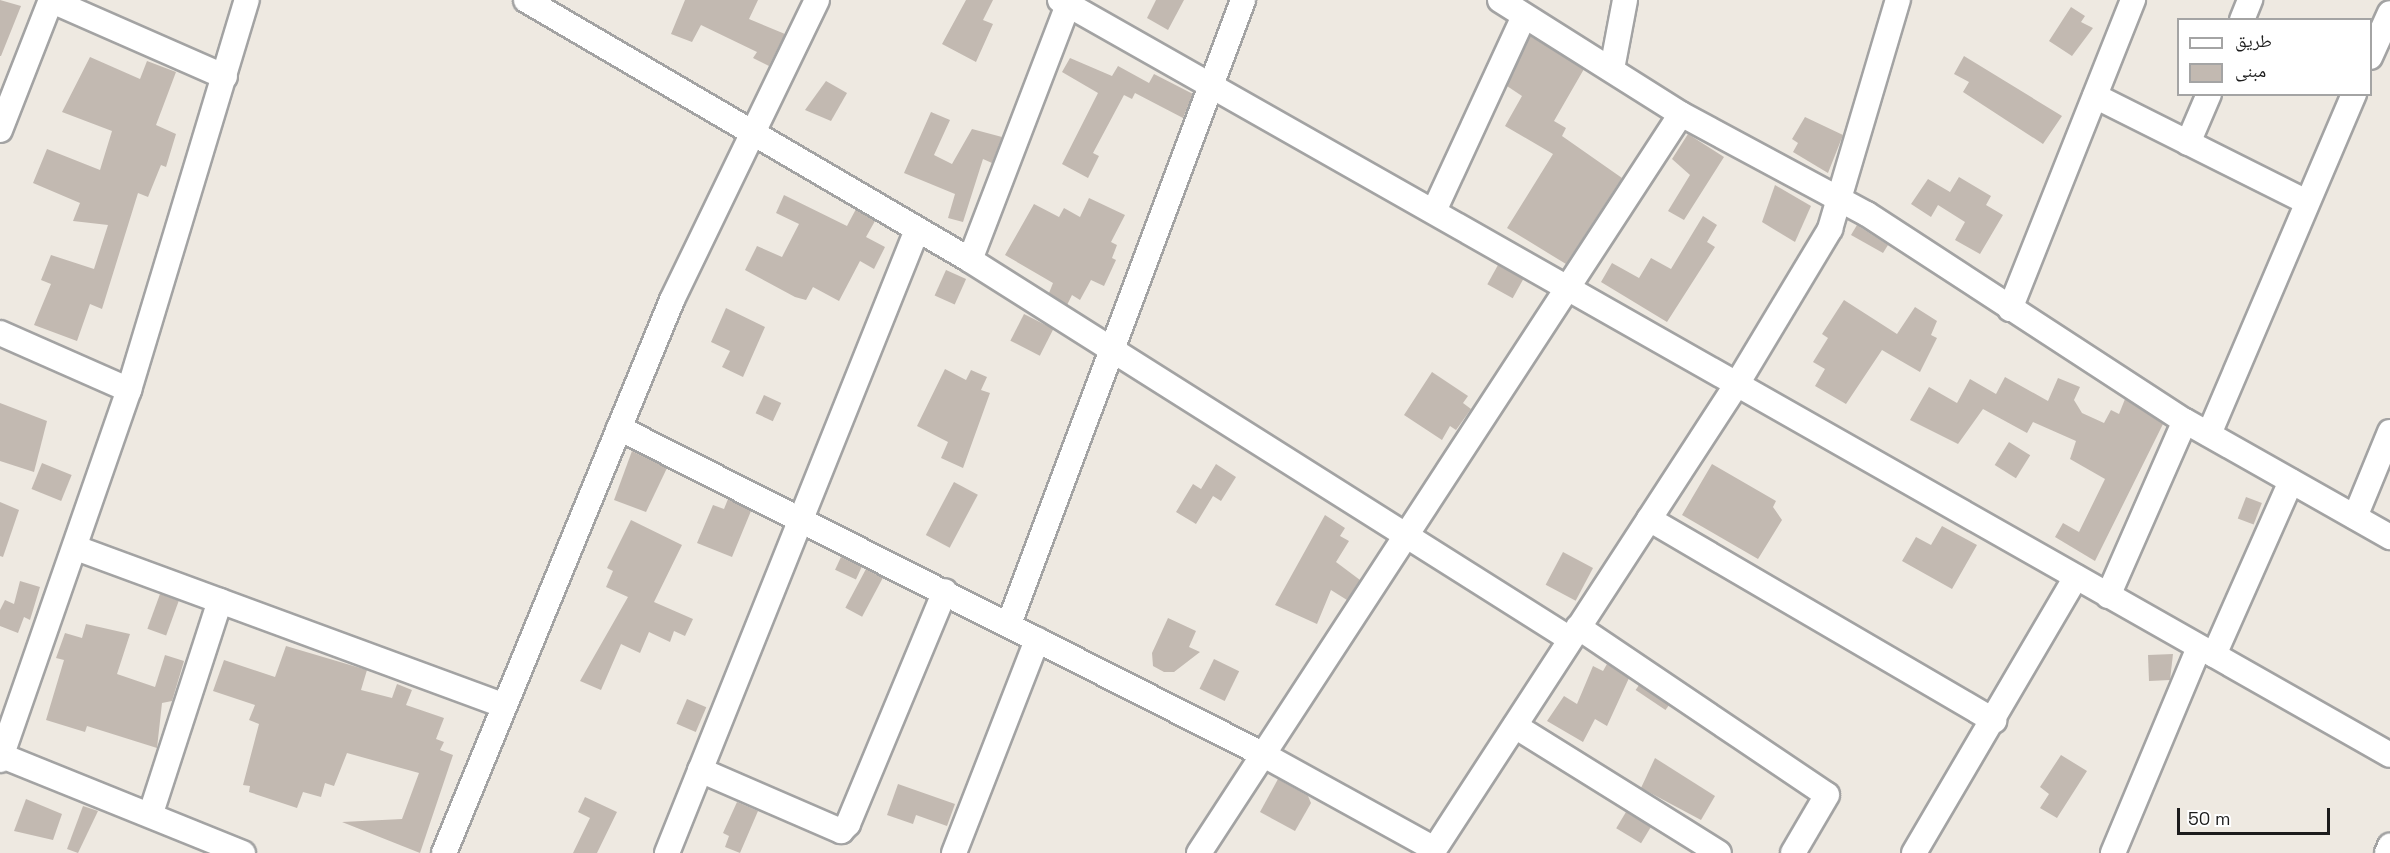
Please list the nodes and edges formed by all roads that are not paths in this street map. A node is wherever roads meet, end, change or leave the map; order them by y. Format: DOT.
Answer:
graph roads {
  1 [pos="50,0"];
  2 [pos="247,0"];
  3 [pos="526,0"];
  4 [pos="817,0"];
  5 [pos="1243,0"];
  6 [pos="1500,0"];
  7 [pos="1625,0"];
  8 [pos="1898,0"];
  9 [pos="2133,0"];
  10 [pos="2250,0"];
  11 [pos="1066,2"];
  12 [pos="2390,13"];
  13 [pos="1524,16"];
  14 [pos="2242,18"];
  15 [pos="2372,53"];
  16 [pos="1612,69"];
  17 [pos="225,77"];
  18 [pos="1212,88"];
  19 [pos="2095,96"];
  20 [pos="2208,96"];
  21 [pos="2353,96"];
  22 [pos="1681,114"];
  23 [pos="0,130"];
  24 [pos="752,134"];
  25 [pos="2188,143"];
  26 [pos="1842,200"];
  27 [pos="2307,202"];
  28 [pos="1434,211"];
  29 [pos="916,230"];
  30 [pos="970,260"];
  31 [pos="1570,290"];
  32 [pos="2010,309"];
  33 [pos="0,333"];
  34 [pos="1111,350"];
  35 [pos="1737,384"];
  36 [pos="129,390"];
  37 [pos="2185,421"];
  38 [pos="619,428"];
  39 [pos="2390,432"];
  40 [pos="2209,434"];
  41 [pos="2291,482"];
  42 [pos="2355,517"];
  43 [pos="1649,519"];
  44 [pos="804,520"];
  45 [pos="1408,536"];
  46 [pos="2390,537"];
  47 [pos="76,548"];
  48 [pos="2076,577"];
  49 [pos="945,591"];
  50 [pos="2108,596"];
  51 [pos="220,601"];
  52 [pos="1009,624"];
  53 [pos="1574,633"];
  54 [pos="1037,640"];
  55 [pos="2207,651"];
  56 [pos="502,705"];
  57 [pos="1994,721"];
  58 [pos="1515,726"];
  59 [pos="1264,755"];
  60 [pos="2390,755"];
  61 [pos="1,756"];
  62 [pos="700,770"];
  63 [pos="151,813"];
  64 [pos="2390,846"];
  65 [pos="1433,851"];
  66 [pos="243,853"];
  67 [pos="444,853"];
  68 [pos="667,853"];
  69 [pos="954,853"];
  70 [pos="1199,853"];
  71 [pos="1719,853"];
  72 [pos="1793,853"];
  73 [pos="1914,853"];
  74 [pos="2113,853"];
  75 [pos="2387,853"];
  1 -- 17 [label="street"];
  1 -- 23 [label="street"];
  2 -- 17 [label="street"];
  3 -- 24 [label="street"];
  4 -- 24 [label="street"];
  5 -- 18 [label="street"];
  6 -- 13 [label="street"];
  7 -- 16 [label="street"];
  8 -- 26 [label="street"];
  9 -- 19 [label="street"];
  10 -- 14 [label="street"];
  11 -- 18 [label="street"];
  11 -- 30 [label="street"];
  12 -- 15 [label="street"];
  13 -- 16 [label="street"];
  13 -- 28 [label="street"];
  16 -- 22 [label="street"];
  17 -- 36 [label="street"];
  18 -- 28 [label="street"];
  18 -- 34 [label="street"];
  19 -- 25 [label="street"];
  19 -- 32 [label="street"];
  20 -- 25 [label="street"];
  21 -- 27 [label="street"];
  22 -- 26 [label="street"];
  22 -- 31 [label="street"];
  24 -- 29 [label="street"];
  24 -- 38 [label="street"];
  25 -- 27 [label="street"];
  26 -- 32 [label="street"];
  26 -- 35 [label="street"];
  27 -- 40 [label="street"];
  28 -- 31 [label="street"];
  29 -- 30 [label="street"];
  29 -- 44 [label="street"];
  30 -- 34 [label="street"];
  31 -- 35 [label="street"];
  31 -- 45 [label="street"];
  32 -- 37 [label="street"];
  33 -- 36 [label="street"];
  34 -- 45 [label="street"];
  34 -- 52 [label="street"];
  35 -- 43 [label="street"];
  35 -- 48 [label="street"];
  36 -- 47 [label="street"];
  37 -- 40 [label="street"];
  37 -- 50 [label="street"];
  38 -- 44 [label="street"];
  38 -- 56 [label="street"];
  39 -- 42 [label="street"];
  40 -- 41 [label="street"];
  41 -- 42 [label="street"];
  41 -- 55 [label="street"];
  42 -- 46 [label="street"];
  43 -- 53 [label="street"];
  43 -- 57 [label="street"];
  44 -- 49 [label="street"];
  44 -- 62 [label="street"];
  45 -- 53 [label="street"];
  45 -- 59 [label="street"];
  47 -- 51 [label="street"];
  47 -- 61 [label="street"];
  48 -- 50 [label="street"];
  48 -- 57 [label="street"];
  49 -- 52 [label="street"];
  49 -- 62 [label="street"];
  50 -- 55 [label="street"];
  51 -- 56 [label="street"];
  51 -- 63 [label="street"];
  52 -- 54 [label="street"];
  53 -- 58 [label="street"];
  53 -- 72 [label="street"];
  54 -- 59 [label="street"];
  54 -- 69 [label="street"];
  55 -- 60 [label="street"];
  55 -- 74 [label="street"];
  56 -- 67 [label="street"];
  57 -- 73 [label="street"];
  58 -- 65 [label="street"];
  58 -- 71 [label="street"];
  59 -- 65 [label="street"];
  59 -- 70 [label="street"];
  61 -- 63 [label="street"];
  62 -- 68 [label="street"];
  63 -- 66 [label="street"];
  64 -- 75 [label="street"];
}
